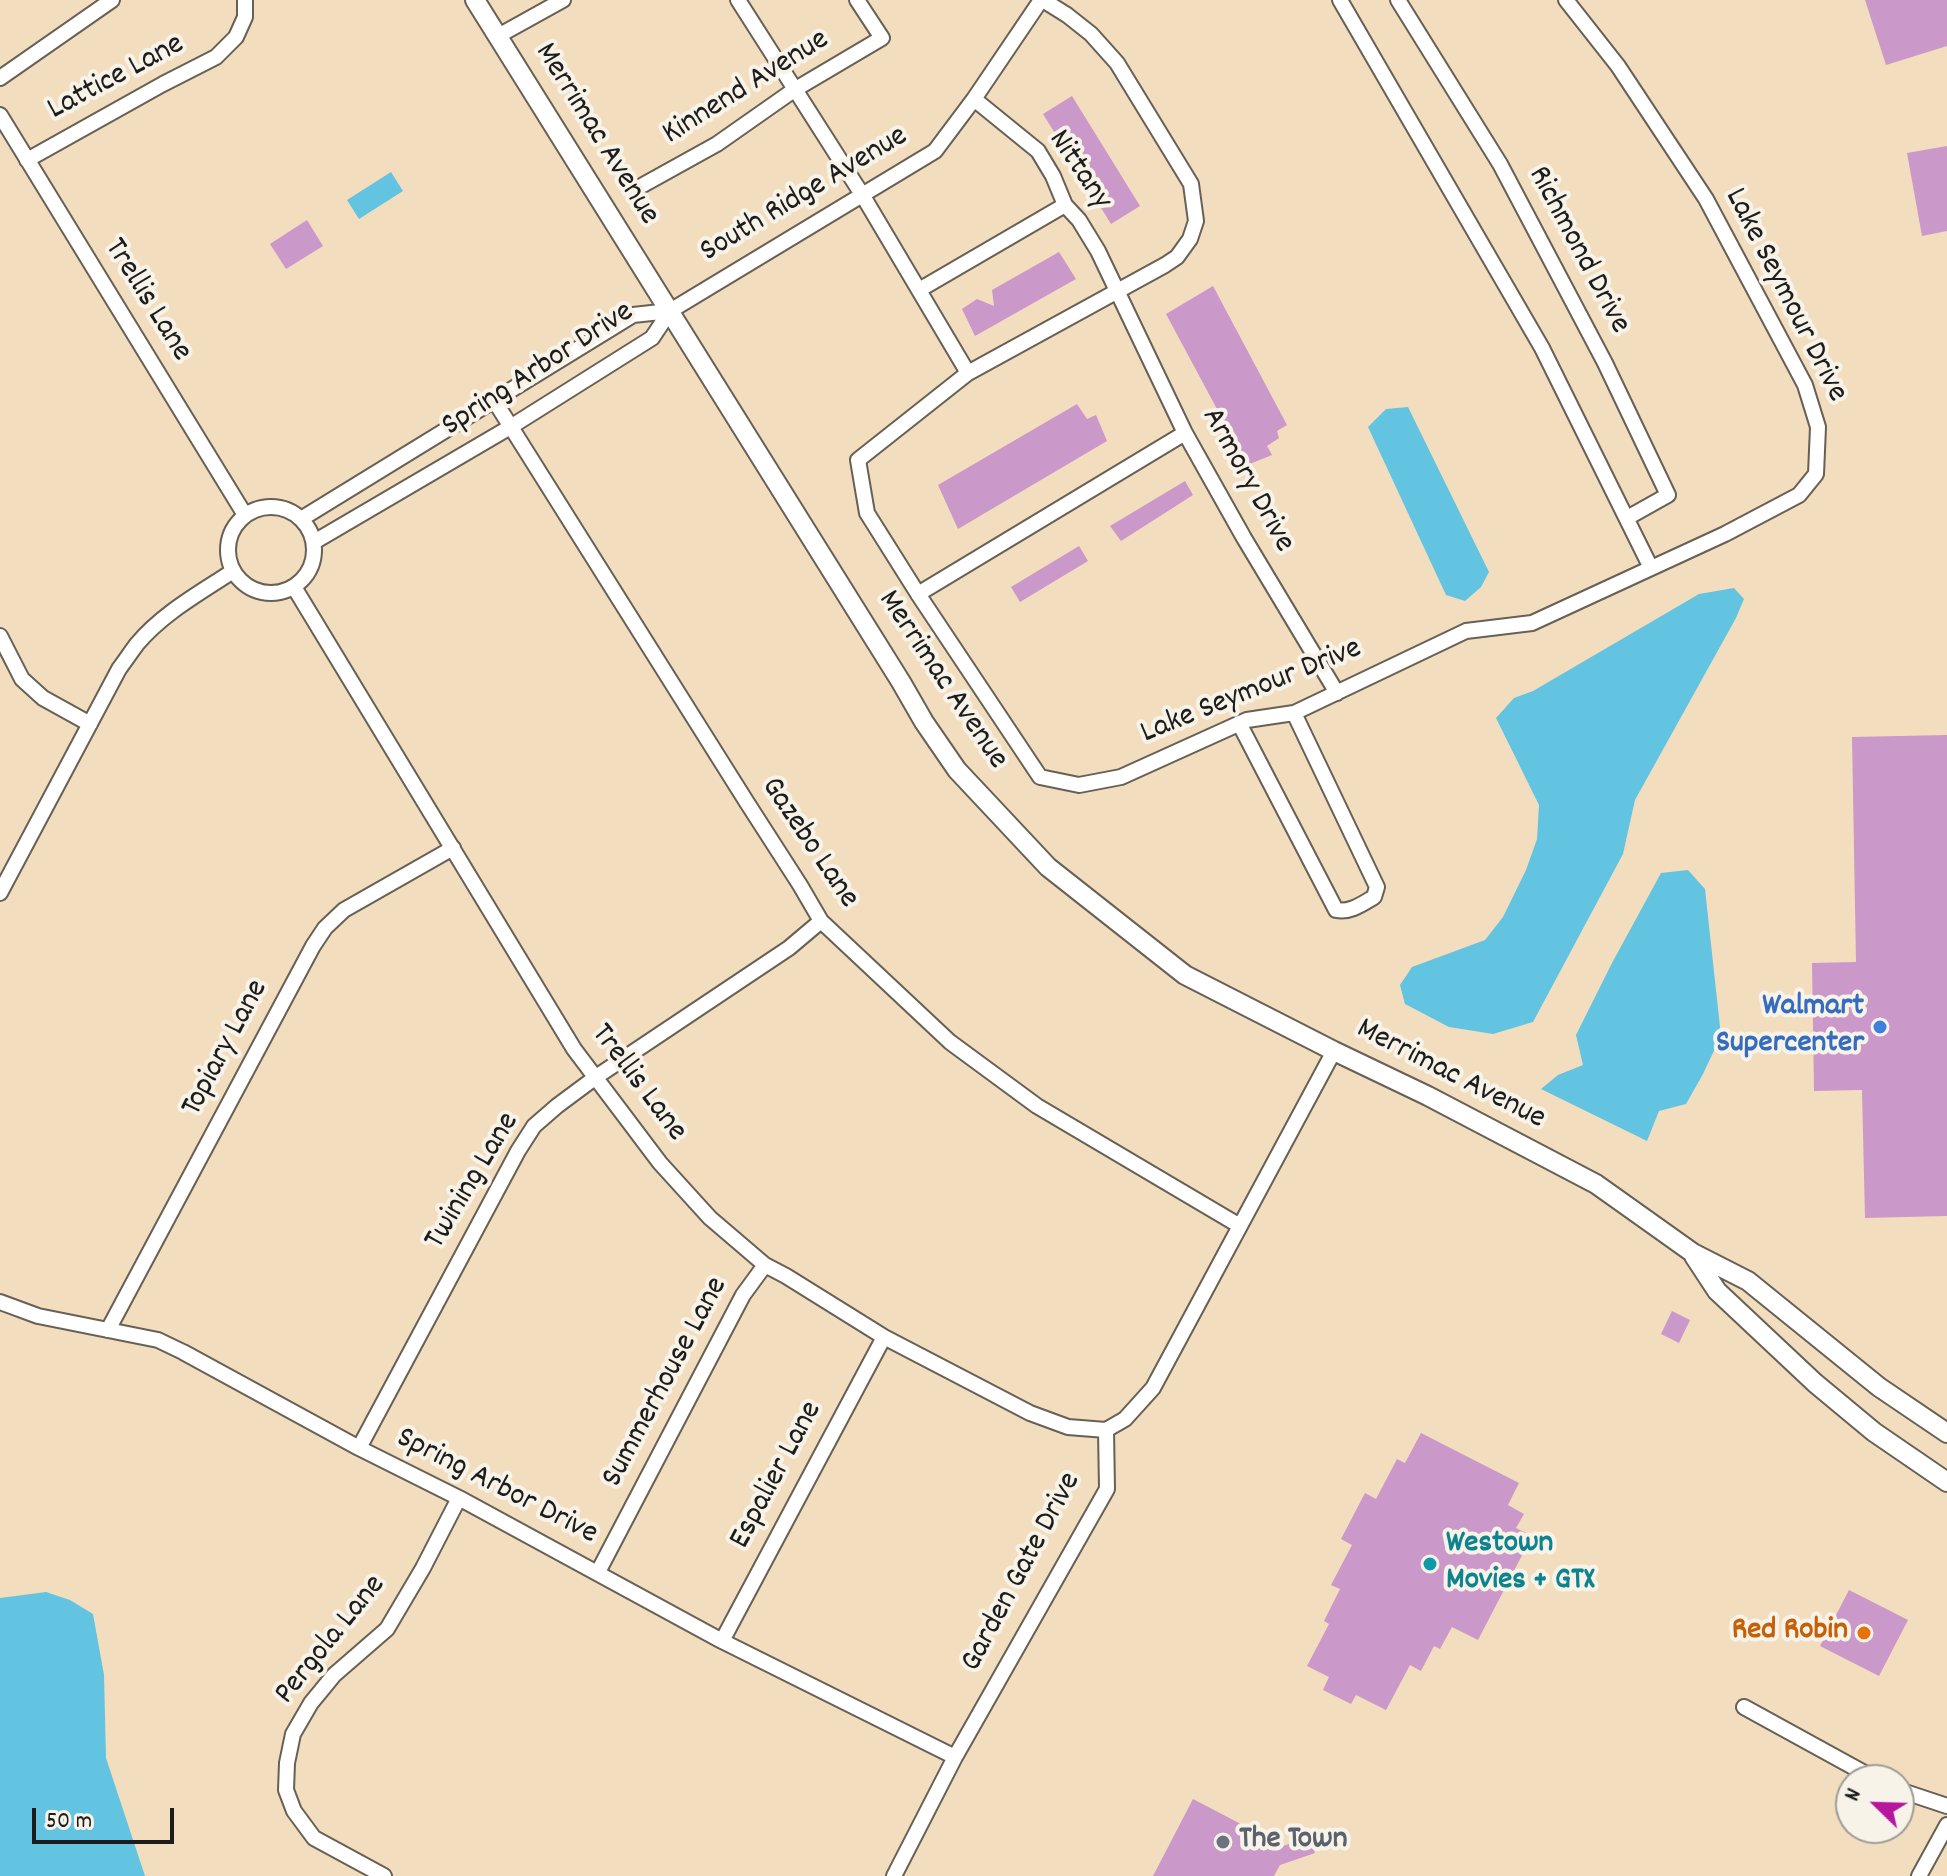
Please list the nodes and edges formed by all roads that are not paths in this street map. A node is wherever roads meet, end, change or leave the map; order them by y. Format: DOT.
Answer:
graph roads {
  1 [pos="112,0"];
  2 [pos="245,0"];
  3 [pos="475,0"];
  4 [pos="563,0"];
  5 [pos="738,0"];
  6 [pos="857,0"];
  7 [pos="1042,0"];
  8 [pos="1340,0"];
  9 [pos="1398,0"];
  10 [pos="1566,0"];
  11 [pos="498,36"];
  12 [pos="0,78"];
  13 [pos="794,90"];
  14 [pos="974,99"];
  15 [pos="0,115"];
  16 [pos="27,160"];
  17 [pos="643,185"];
  18 [pos="863,196"];
  19 [pos="1065,205"];
  20 [pos="919,290"];
  21 [pos="1117,290"];
  22 [pos="670,311"];
  23 [pos="968,373"];
  24 [pos="494,400"];
  25 [pos="512,426"];
  26 [pos="1185,433"];
  27 [pos="245,515"];
  28 [pos="1627,518"];
  29 [pos="301,519"];
  30 [pos="314,542"];
  31 [pos="1651,568"];
  32 [pos="233,571"];
  33 [pos="294,587"];
  34 [pos="918,594"];
  35 [pos="0,636"];
  36 [pos="1337,693"];
  37 [pos="1294,713"];
  38 [pos="1239,723"];
  39 [pos="90,724"];
  40 [pos="453,848"];
  41 [pos="0,893"];
  42 [pos="821,921"];
  43 [pos="1334,1051"];
  44 [pos="596,1077"];
  45 [pos="1240,1226"];
  46 [pos="1693,1253"];
  47 [pos="765,1265"];
  48 [pos="0,1302"];
  49 [pos="108,1330"];
  50 [pos="884,1337"];
  51 [pos="1106,1430"];
  52 [pos="1947,1433"];
  53 [pos="359,1448"];
  54 [pos="1947,1482"];
  55 [pos="459,1498"];
  56 [pos="598,1572"];
  57 [pos="722,1641"];
  58 [pos="1744,1707"];
  59 [pos="955,1757"];
  60 [pos="1848,1764"];
  61 [pos="1915,1795"];
  62 [pos="1947,1806"];
  63 [pos="1947,1825"];
  64 [pos="384,1876"];
  65 [pos="894,1876"];
  66 [pos="1919,1876"];
  1 -- 12 [label="street, Lattice Lane"];
  2 -- 16 [label="street, Lattice Lane"];
  3 -- 11 [label="street, Merrimac Avenue"];
  4 -- 11 [label="street"];
  5 -- 13 [label="street"];
  6 -- 13 [label="street, Kinnend Avenue"];
  7 -- 14 [label="street, South Ridge Avenue"];
  7 -- 21 [label="street, Lake Seymour Drive"];
  8 -- 28 [label="street"];
  9 -- 28 [label="street, Richmond Drive"];
  10 -- 31 [label="street, Lake Seymour Drive"];
  11 -- 22 [label="street, Merrimac Avenue"];
  13 -- 17 [label="street, Kinnend Avenue"];
  13 -- 18 [label="street"];
  14 -- 18 [label="street, South Ridge Avenue"];
  14 -- 19 [label="street, Nittany"];
  15 -- 16 [label="street, Trellis Lane"];
  16 -- 27 [label="street, Trellis Lane"];
  18 -- 20 [label="street"];
  18 -- 22 [label="street, South Ridge Avenue"];
  19 -- 20 [label="street"];
  19 -- 21 [label="street, Nittany"];
  20 -- 23 [label="street"];
  21 -- 23 [label="street, Lake Seymour Drive"];
  21 -- 26 [label="street, Armory Drive"];
  22 -- 24 [label="street, Spring Arbor Drive"];
  22 -- 25 [label="street, Spring Arbor Drive"];
  22 -- 43 [label="street, Merrimac Avenue"];
  23 -- 34 [label="street, Lake Seymour Drive"];
  24 -- 25 [label="street, Gazebo Lane"];
  24 -- 29 [label="street, Spring Arbor Drive"];
  25 -- 30 [label="street, Spring Arbor Drive"];
  25 -- 42 [label="street, Gazebo Lane"];
  26 -- 34 [label="street"];
  26 -- 36 [label="street, Armory Drive"];
  27 -- 29 [label="street"];
  27 -- 32 [label="street"];
  28 -- 31 [label="street"];
  29 -- 30 [label="street"];
  30 -- 33 [label="street"];
  31 -- 36 [label="street, Lake Seymour Drive"];
  32 -- 33 [label="street"];
  32 -- 39 [label="street"];
  33 -- 40 [label="street, Trellis Lane"];
  34 -- 38 [label="street, Lake Seymour Drive"];
  35 -- 39 [label="street"];
  36 -- 37 [label="street, Lake Seymour Drive"];
  37 -- 38 [label="street, Lake Seymour Drive"];
  37 -- 38 [label="street"];
  39 -- 41 [label="street"];
  40 -- 44 [label="street, Trellis Lane"];
  40 -- 49 [label="street, Topiary Lane"];
  42 -- 44 [label="street, Twining Lane"];
  42 -- 45 [label="street, Gazebo Lane"];
  43 -- 45 [label="street"];
  43 -- 46 [label="street, Merrimac Avenue"];
  44 -- 47 [label="street, Trellis Lane"];
  44 -- 53 [label="street, Twining Lane"];
  45 -- 51 [label="street"];
  46 -- 52 [label="street, Merrimac Avenue"];
  46 -- 54 [label="street, Merrimac Avenue"];
  47 -- 50 [label="street, Trellis Lane"];
  47 -- 56 [label="street, Summerhouse Lane"];
  48 -- 49 [label="street, Spring Arbor Drive"];
  49 -- 53 [label="street, Spring Arbor Drive"];
  50 -- 51 [label="street, Trellis Lane"];
  50 -- 57 [label="street, Espalier Lane"];
  51 -- 59 [label="street, Garden Gate Drive"];
  53 -- 55 [label="street, Spring Arbor Drive"];
  55 -- 56 [label="street, Spring Arbor Drive"];
  55 -- 64 [label="street, Pergola Lane"];
  56 -- 57 [label="street, Spring Arbor Drive"];
  57 -- 59 [label="street, Spring Arbor Drive"];
  58 -- 60 [label="street"];
  59 -- 65 [label="street, Garden Gate Drive"];
  61 -- 62 [label="street"];
  63 -- 66 [label="street"];
}
